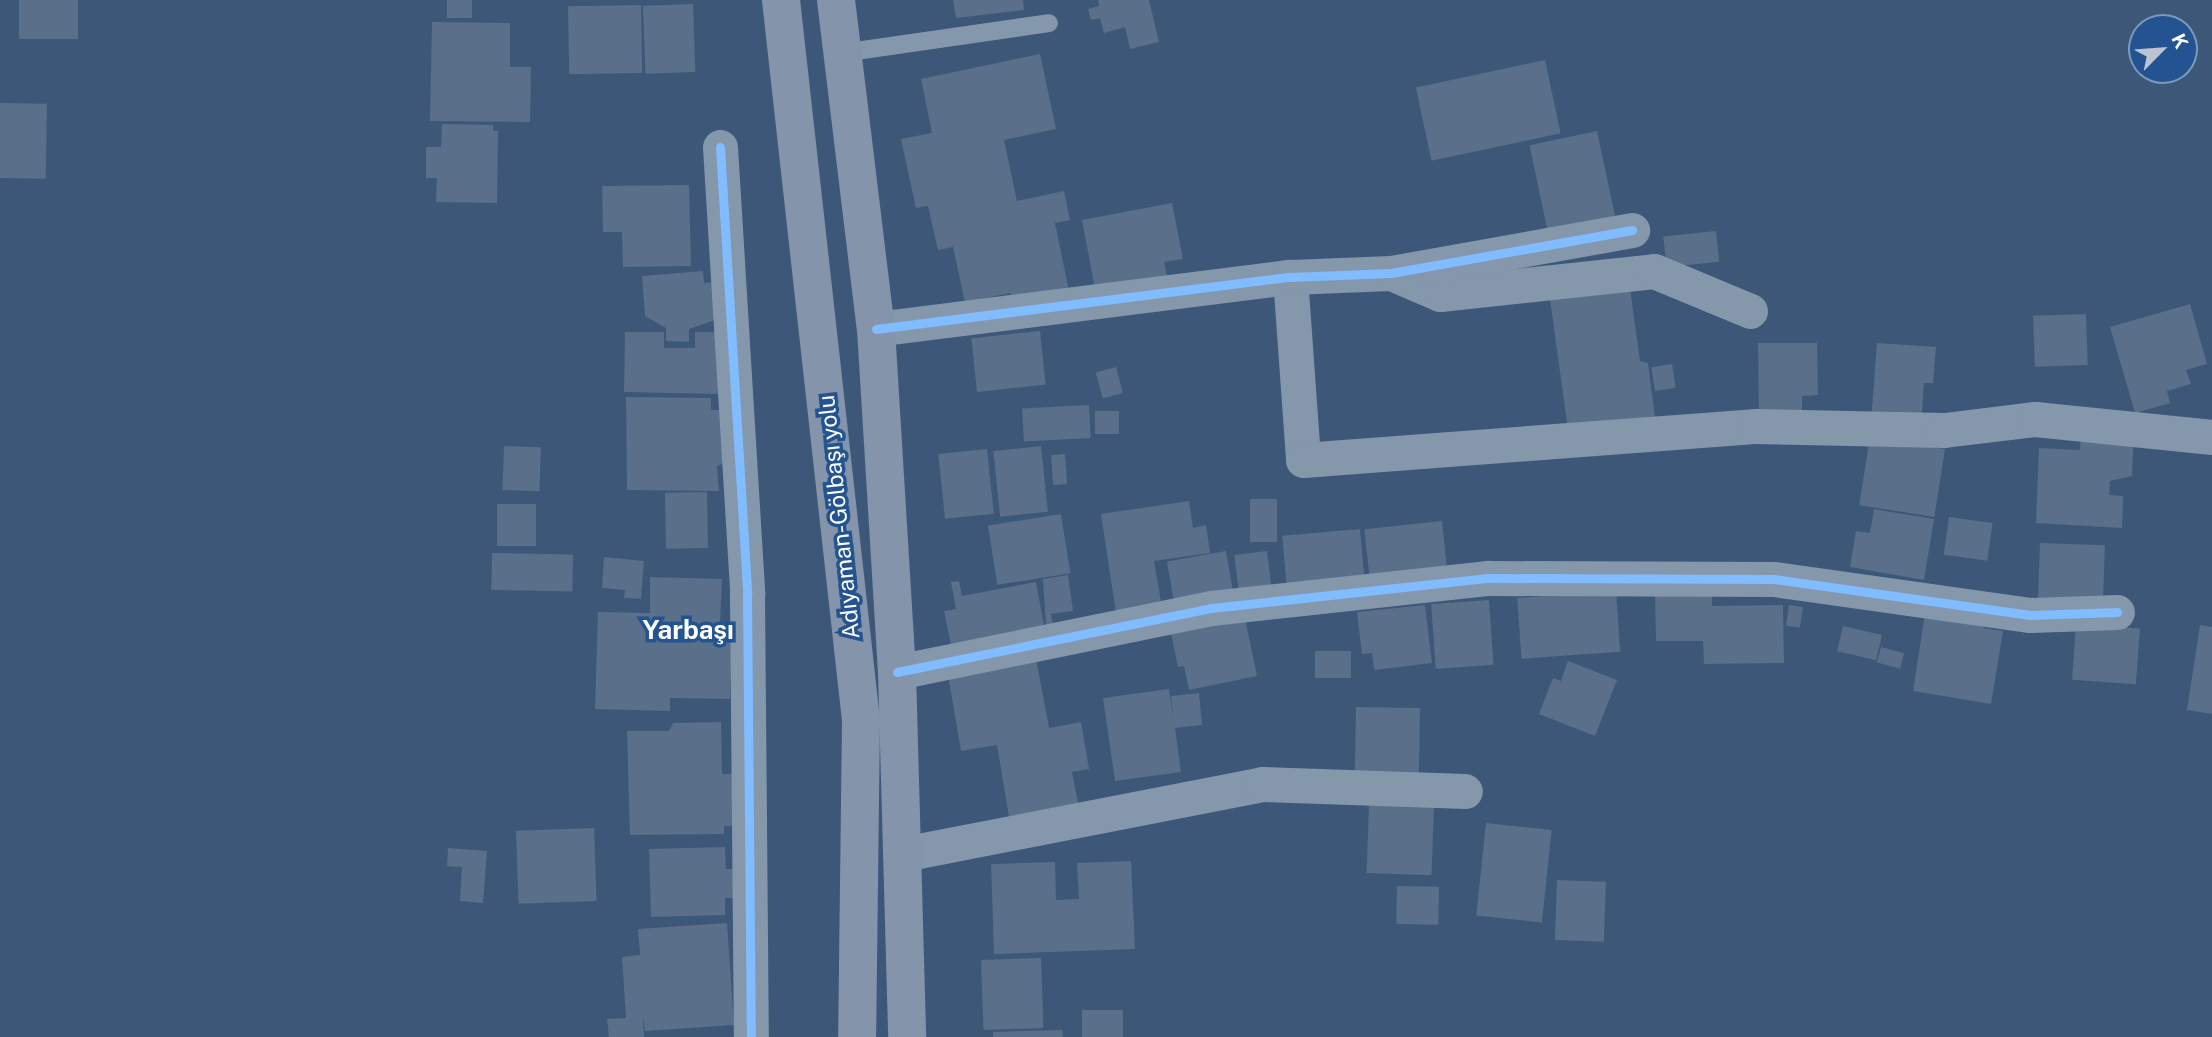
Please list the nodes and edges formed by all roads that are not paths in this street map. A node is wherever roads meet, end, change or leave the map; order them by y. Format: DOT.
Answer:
graph roads {
  1 [pos="781,0"];
  2 [pos="836,0"];
  3 [pos="1049,23"];
  4 [pos="842,53"];
  5 [pos="720,147"];
  6 [pos="1632,230"];
  7 [pos="1391,273"];
  8 [pos="1290,278"];
  9 [pos="1750,311"];
  10 [pos="876,329"];
  11 [pos="2212,437"];
  12 [pos="2117,612"];
  13 [pos="897,672"];
  14 [pos="1465,791"];
  15 [pos="903,855"];
  16 [pos="751,1037"];
  17 [pos="858,1037"];
  18 [pos="907,1037"];
  1 -- 17 [label="highway, Adıyaman-Gölbaşı yolu"];
  2 -- 4 [label="highway, Adıyaman-Gölbaşı yolu"];
  3 -- 4 [label="lane"];
  4 -- 10 [label="highway, Adıyaman-Gölbaşı yolu"];
  5 -- 16 [label="street"];
  6 -- 7 [label="street"];
  7 -- 8 [label="street"];
  7 -- 9 [label="street"];
  8 -- 10 [label="street"];
  8 -- 11 [label="street"];
  10 -- 13 [label="highway, Adıyaman-Gölbaşı yolu"];
  12 -- 13 [label="street"];
  13 -- 15 [label="highway, Adıyaman-Gölbaşı yolu"];
  14 -- 15 [label="street"];
  15 -- 18 [label="highway, Adıyaman-Gölbaşı yolu"];
}
